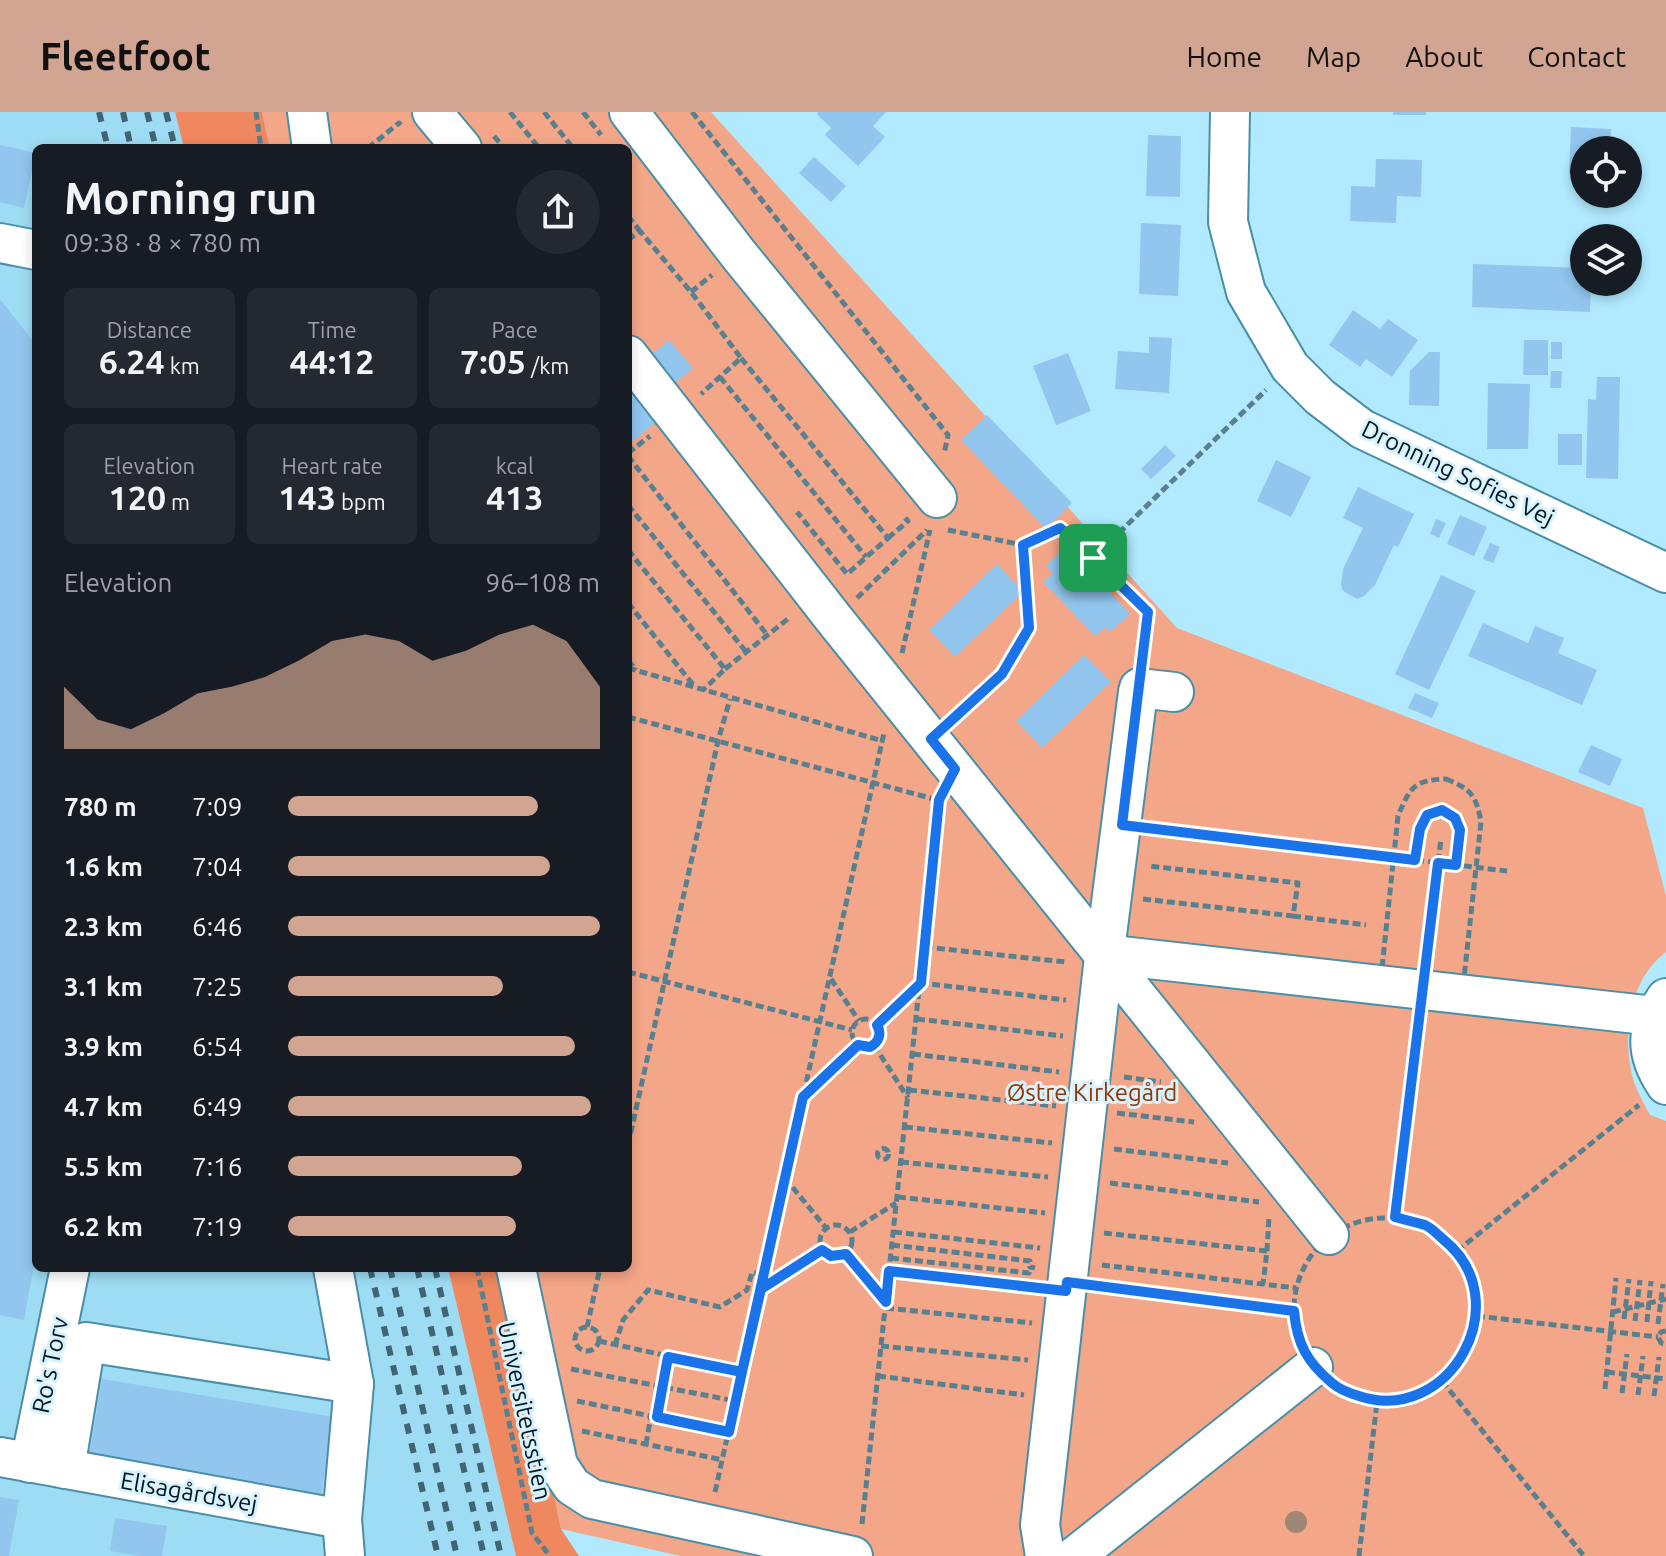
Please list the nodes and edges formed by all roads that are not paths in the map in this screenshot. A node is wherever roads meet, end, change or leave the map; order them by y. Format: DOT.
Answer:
graph roads {
  1 [pos="307,112"];
  2 [pos="629,112"];
  3 [pos="1230,112"];
  4 [pos="419,122"];
  5 [pos="311,144"];
  6 [pos="455,144"];
  7 [pos="0,243"];
  8 [pos="32,249"];
  9 [pos="632,360"];
  10 [pos="934,512"];
  11 [pos="1666,573"];
  12 [pos="1156,690"];
  13 [pos="1104,960"];
  14 [pos="1660,1007"];
  15 [pos="1665,1085"];
  16 [pos="1329,1235"];
  17 [pos="69,1272"];
  18 [pos="334,1272"];
  19 [pos="517,1272"];
  20 [pos="1313,1367"];
  21 [pos="354,1384"];
  22 [pos="32,1463"];
  23 [pos="344,1538"];
  24 [pos="858,1541"];
  25 [pos="1045,1556"];
  26 [pos="1075,1556"];
  1 -- 5 [label="street"];
  2 -- 10 [label="street"];
  3 -- 11 [label="street, Dronning Sofies Vej"];
  4 -- 6 [label="street"];
  7 -- 8 [label="street"];
  9 -- 13 [label="street"];
  12 -- 13 [label="street"];
  13 -- 14 [label="street"];
  13 -- 16 [label="street"];
  13 -- 25 [label="street"];
  14 -- 15 [label="street"];
  17 -- 22 [label="street, Ro's Torv"];
  18 -- 21 [label="street"];
  19 -- 24 [label="street"];
  20 -- 26 [label="street"];
  21 -- 22 [label="street"];
  21 -- 23 [label="street"];
  22 -- 23 [label="street, Elisagårdsvej"];
}
